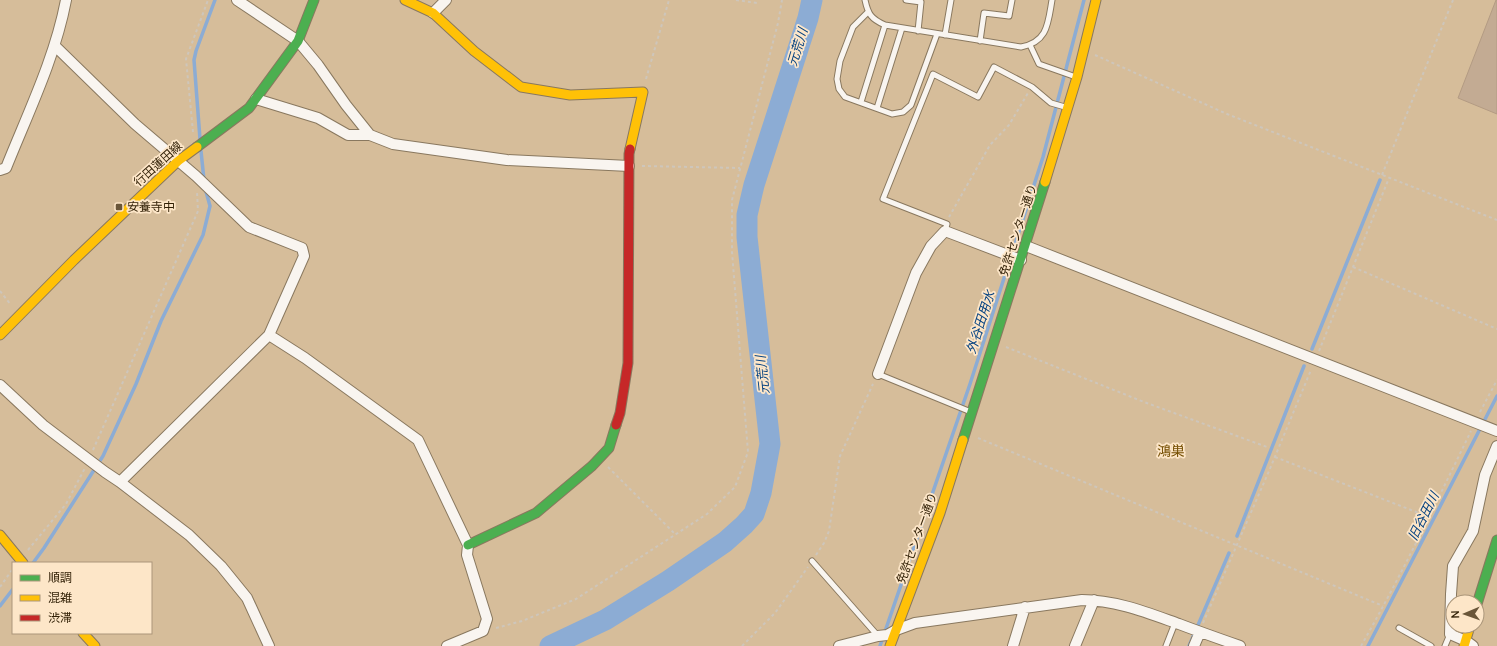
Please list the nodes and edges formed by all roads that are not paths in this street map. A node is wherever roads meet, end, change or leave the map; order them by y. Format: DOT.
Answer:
graph roads {
  1 [pos="66,0"];
  2 [pos="237,0"];
  3 [pos="314,0"];
  4 [pos="405,0"];
  5 [pos="446,0"];
  6 [pos="865,0"];
  7 [pos="906,0"];
  8 [pos="951,0"];
  9 [pos="1012,0"];
  10 [pos="1052,0"];
  11 [pos="1096,0"];
  12 [pos="868,12"];
  13 [pos="433,13"];
  14 [pos="884,25"];
  15 [pos="902,28"];
  16 [pos="918,31"];
  17 [pos="937,34"];
  18 [pos="945,35"];
  19 [pos="298,41"];
  20 [pos="980,41"];
  21 [pos="1030,45"];
  22 [pos="55,46"];
  23 [pos="1077,77"];
  24 [pos="256,98"];
  25 [pos="861,102"];
  26 [pos="877,108"];
  27 [pos="1068,108"];
  28 [pos="370,135"];
  29 [pos="178,161"];
  30 [pos="629,166"];
  31 [pos="0,170"];
  32 [pos="946,227"];
  33 [pos="1026,246"];
  34 [pos="1021,260"];
  35 [pos="0,335"];
  36 [pos="268,335"];
  37 [pos="878,374"];
  38 [pos="0,385"];
  39 [pos="973,412"];
  40 [pos="1497,431"];
  41 [pos="1497,446"];
  42 [pos="120,482"];
  43 [pos="0,535"];
  44 [pos="1497,540"];
  45 [pos="468,545"];
  46 [pos="812,561"];
  47 [pos="22,562"];
  48 [pos="1451,594"];
  49 [pos="1480,594"];
  50 [pos="1094,600"];
  51 [pos="1025,607"];
  52 [pos="1175,623"];
  53 [pos="1399,628"];
  54 [pos="896,630"];
  55 [pos="1200,632"];
  56 [pos="84,634"];
  57 [pos="1450,634"];
  58 [pos="1469,634"];
  59 [pos="878,636"];
  60 [pos="1468,644"];
  61 [pos="95,646"];
  62 [pos="269,646"];
  63 [pos="447,646"];
  64 [pos="840,646"];
  65 [pos="890,646"];
  66 [pos="1013,646"];
  67 [pos="1075,646"];
  68 [pos="1166,646"];
  69 [pos="1194,646"];
  70 [pos="1240,646"];
  71 [pos="1431,646"];
  72 [pos="1445,646"];
  1 -- 22 [label="street"];
  2 -- 19 [label="street"];
  3 -- 19 [label="street, 行田蓮田線"];
  4 -- 13 [label="street"];
  5 -- 13 [label="street"];
  6 -- 12 [label="lane"];
  7 -- 16 [label="lane"];
  8 -- 18 [label="lane"];
  9 -- 20 [label="lane"];
  10 -- 21 [label="lane"];
  11 -- 23 [label="street, 免許センター通り"];
  12 -- 14 [label="lane"];
  12 -- 25 [label="lane"];
  13 -- 30 [label="street"];
  14 -- 15 [label="lane"];
  14 -- 25 [label="lane"];
  15 -- 16 [label="lane"];
  15 -- 26 [label="lane"];
  16 -- 17 [label="lane"];
  17 -- 18 [label="lane"];
  17 -- 26 [label="lane"];
  18 -- 20 [label="lane"];
  19 -- 24 [label="street, 行田蓮田線"];
  19 -- 28 [label="street"];
  20 -- 21 [label="lane"];
  21 -- 23 [label="lane"];
  22 -- 29 [label="street"];
  22 -- 31 [label="street"];
  23 -- 27 [label="street, 免許センター通り"];
  24 -- 28 [label="street"];
  24 -- 29 [label="street, 行田蓮田線"];
  25 -- 26 [label="lane"];
  27 -- 32 [label="lane"];
  27 -- 33 [label="street, 免許センター通り"];
  28 -- 30 [label="street"];
  29 -- 35 [label="street, 行田蓮田線"];
  29 -- 36 [label="street"];
  30 -- 45 [label="street"];
  32 -- 34 [label="street"];
  32 -- 37 [label="street"];
  33 -- 34 [label="street, 免許センター通り"];
  33 -- 40 [label="street"];
  34 -- 39 [label="street, 免許センター通り"];
  36 -- 42 [label="street"];
  36 -- 45 [label="street"];
  37 -- 39 [label="lane"];
  38 -- 42 [label="street"];
  39 -- 54 [label="street, 免許センター通り"];
  41 -- 48 [label="street"];
  42 -- 62 [label="street"];
  43 -- 47 [label="street"];
  44 -- 49 [label="street"];
  45 -- 63 [label="street"];
  46 -- 59 [label="lane"];
  50 -- 51 [label="street"];
  50 -- 52 [label="street"];
  50 -- 67 [label="street"];
  51 -- 54 [label="street"];
  51 -- 66 [label="street"];
  52 -- 55 [label="street"];
  52 -- 68 [label="lane"];
  53 -- 71 [label="lane"];
  54 -- 59 [label="street"];
  54 -- 65 [label="street, 免許センター通り"];
  55 -- 69 [label="street"];
  55 -- 70 [label="street"];
  56 -- 61 [label="street"];
  57 -- 60 [label="street"];
  57 -- 72 [label="lane"];
  58 -- 60 [label="street"];
  59 -- 64 [label="street"];
}
